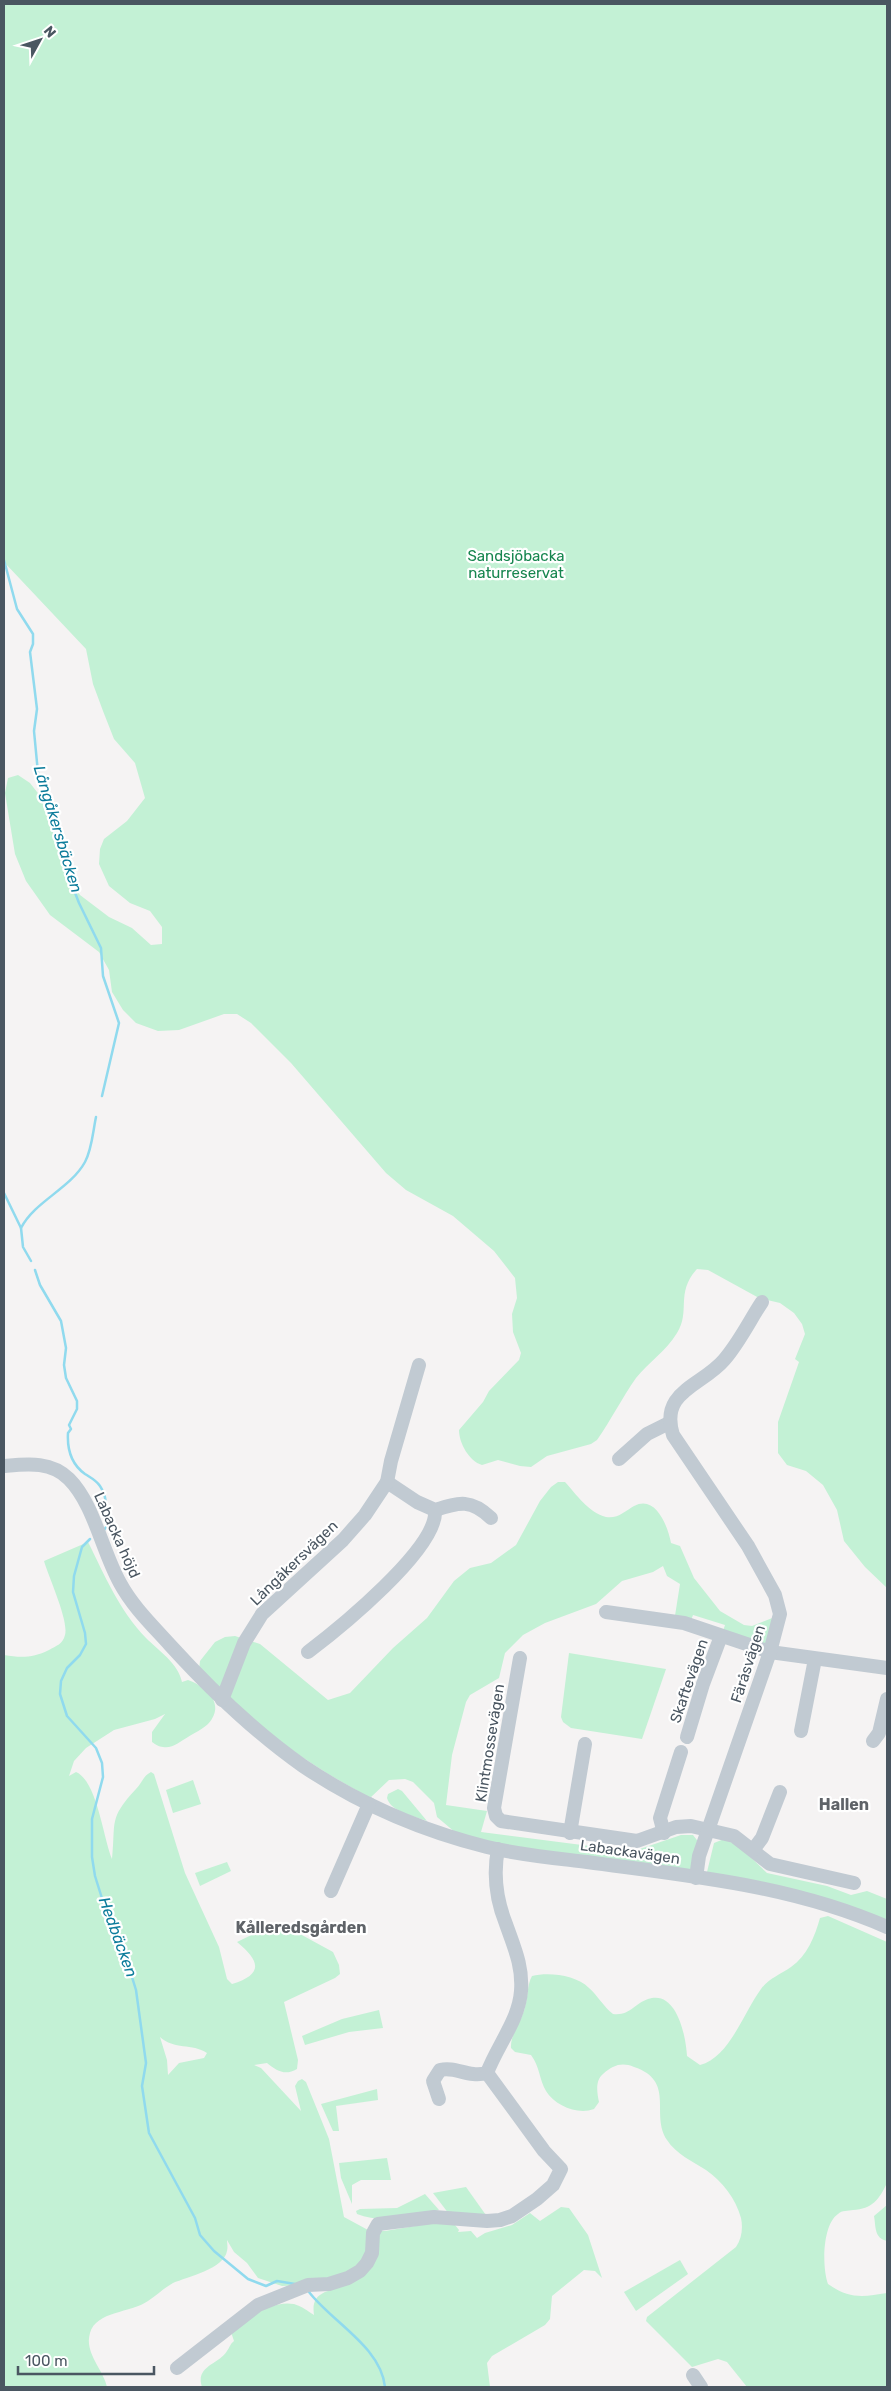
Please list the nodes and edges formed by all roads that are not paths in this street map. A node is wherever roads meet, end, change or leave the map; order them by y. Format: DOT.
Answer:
graph roads {
  1 [pos="762,1302"];
  2 [pos="419,1365"];
  3 [pos="669,1423"];
  4 [pos="619,1459"];
  5 [pos="4,1466"];
  6 [pos="387,1482"];
  7 [pos="435,1510"];
  8 [pos="491,1518"];
  9 [pos="606,1612"];
  10 [pos="722,1636"];
  11 [pos="308,1652"];
  12 [pos="770,1652"];
  13 [pos="520,1658"];
  14 [pos="815,1659"];
  15 [pos="887,1668"];
  16 [pos="887,1699"];
  17 [pos="222,1700"];
  18 [pos="801,1731"];
  19 [pos="686,1737"];
  20 [pos="873,1741"];
  21 [pos="585,1744"];
  22 [pos="681,1752"];
  23 [pos="780,1792"];
  24 [pos="369,1804"];
  25 [pos="709,1830"];
  26 [pos="570,1832"];
  27 [pos="664,1833"];
  28 [pos="498,1849"];
  29 [pos="753,1850"];
  30 [pos="696,1878"];
  31 [pos="854,1883"];
  32 [pos="331,1891"];
  33 [pos="887,1927"];
  34 [pos="487,2073"];
  35 [pos="439,2099"];
  36 [pos="176,2368"];
  37 [pos="693,2375"];
  38 [pos="701,2387"];
  1 -- 3 [label="street"];
  2 -- 6 [label="street, Långåkersvägen"];
  3 -- 4 [label="street"];
  3 -- 12 [label="street, Färåsvägen"];
  5 -- 17 [label="street, Labacka höjd"];
  6 -- 7 [label="street"];
  6 -- 17 [label="street, Långåkersvägen"];
  7 -- 8 [label="street"];
  7 -- 11 [label="street"];
  9 -- 10 [label="street, Skaftevägen"];
  10 -- 12 [label="street, Skaftevägen"];
  10 -- 19 [label="street, Skaftevägen"];
  12 -- 14 [label="street, Skaftevägen"];
  12 -- 25 [label="street, Färåsvägen"];
  13 -- 26 [label="street, Klintmossevägen"];
  14 -- 15 [label="street, Skaftevägen"];
  14 -- 18 [label="street"];
  16 -- 20 [label="street"];
  17 -- 24 [label="street, Labackavägen"];
  21 -- 26 [label="street"];
  22 -- 27 [label="street"];
  23 -- 29 [label="street"];
  24 -- 28 [label="street, Labackavägen"];
  24 -- 32 [label="street"];
  25 -- 27 [label="street, Klintmossevägen"];
  25 -- 29 [label="street, Klintmossevägen"];
  25 -- 30 [label="street, Färåsvägen"];
  26 -- 27 [label="street, Klintmossevägen"];
  28 -- 30 [label="street, Labackavägen"];
  28 -- 34 [label="street"];
  29 -- 31 [label="street, Klintmossevägen"];
  30 -- 33 [label="street, Labackavägen"];
  34 -- 35 [label="street"];
  34 -- 36 [label="street"];
  37 -- 38 [label="street"];
}
